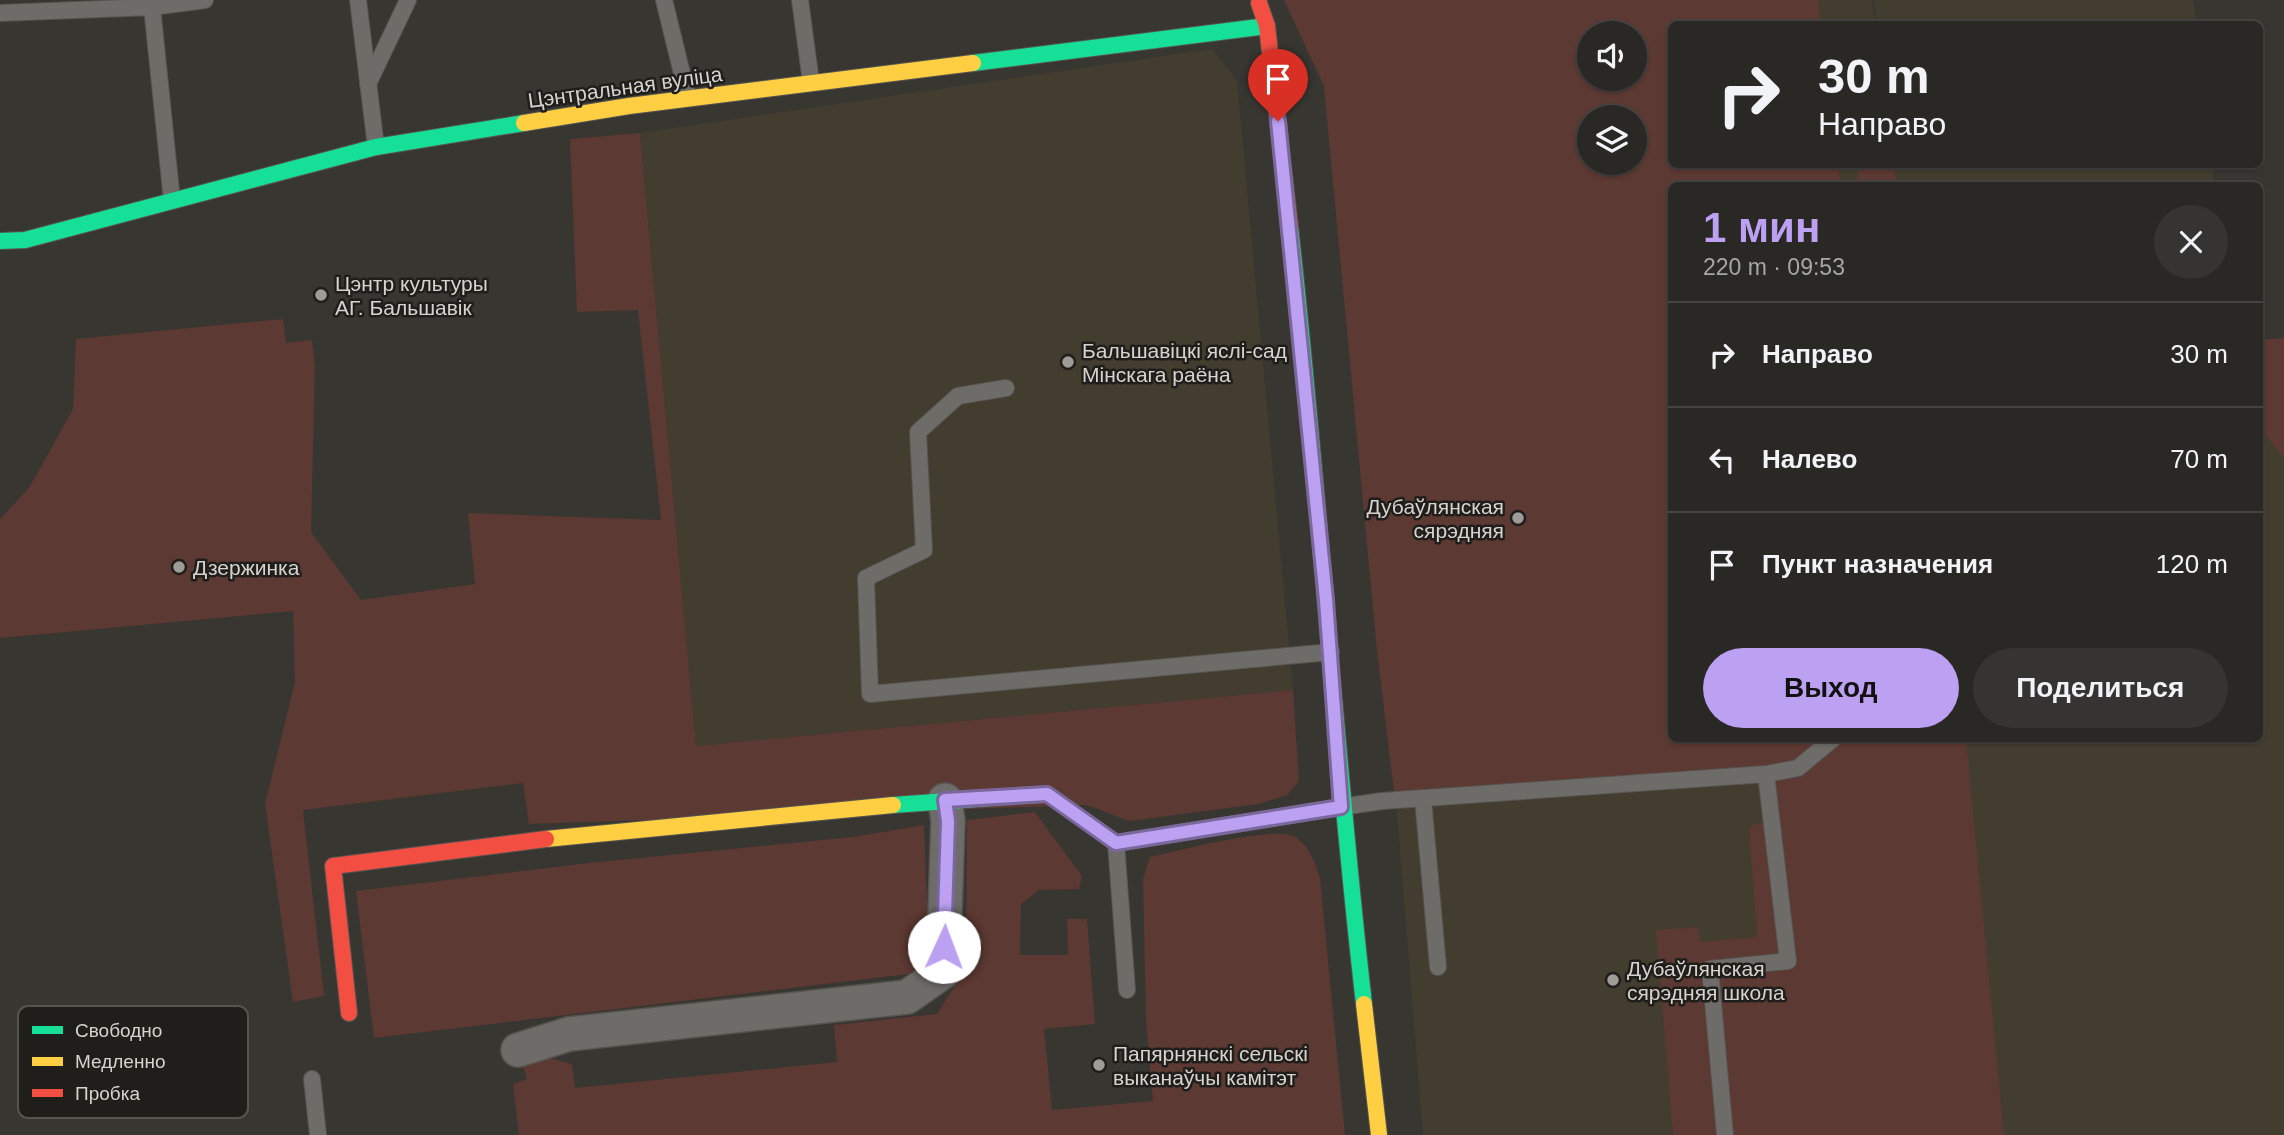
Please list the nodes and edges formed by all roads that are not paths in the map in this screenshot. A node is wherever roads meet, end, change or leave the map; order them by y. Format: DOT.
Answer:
graph roads {
  1 [pos="205,0"];
  2 [pos="358,0"];
  3 [pos="408,0"];
  4 [pos="664,0"];
  5 [pos="800,0"];
  6 [pos="1258,0"];
  7 [pos="152,4"];
  8 [pos="0,13"];
  9 [pos="1267,26"];
  10 [pos="811,82"];
  11 [pos="368,84"];
  12 [pos="688,98"];
  13 [pos="376,147"];
  14 [pos="172,203"];
  15 [pos="0,242"];
  16 [pos="1006,388"];
  17 [pos="1331,652"];
  18 [pos="1829,742"];
  19 [pos="1766,774"];
  20 [pos="1423,799"];
  21 [pos="945,800"];
  22 [pos="1341,807"];
  23 [pos="1116,843"];
  24 [pos="1438,967"];
  25 [pos="1126,990"];
  26 [pos="349,1013"];
  27 [pos="518,1050"];
  28 [pos="313,1079"];
  29 [pos="318,1135"];
  30 [pos="1379,1135"];
  31 [pos="1725,1135"];
  1 -- 7 [label="lane"];
  2 -- 11 [label="lane"];
  3 -- 11 [label="lane"];
  4 -- 12 [label="lane"];
  5 -- 10 [label="lane"];
  6 -- 9 [label="street"];
  7 -- 8 [label="lane"];
  7 -- 14 [label="lane"];
  9 -- 10 [label="street, Цэнтральная вуліца"];
  9 -- 17 [label="street"];
  10 -- 12 [label="street, Цэнтральная вуліца"];
  11 -- 13 [label="lane"];
  12 -- 13 [label="street, Цэнтральная вуліца"];
  13 -- 14 [label="street, Цэнтральная вуліца"];
  14 -- 15 [label="street, Цэнтральная вуліца"];
  16 -- 17 [label="lane"];
  17 -- 22 [label="street"];
  18 -- 19 [label="lane"];
  19 -- 20 [label="lane"];
  19 -- 31 [label="lane"];
  20 -- 22 [label="lane"];
  20 -- 24 [label="lane"];
  21 -- 23 [label="street"];
  21 -- 26 [label="street"];
  21 -- 27 [label="street"];
  22 -- 23 [label="street"];
  22 -- 30 [label="street"];
  23 -- 25 [label="lane"];
  28 -- 29 [label="lane"];
}
